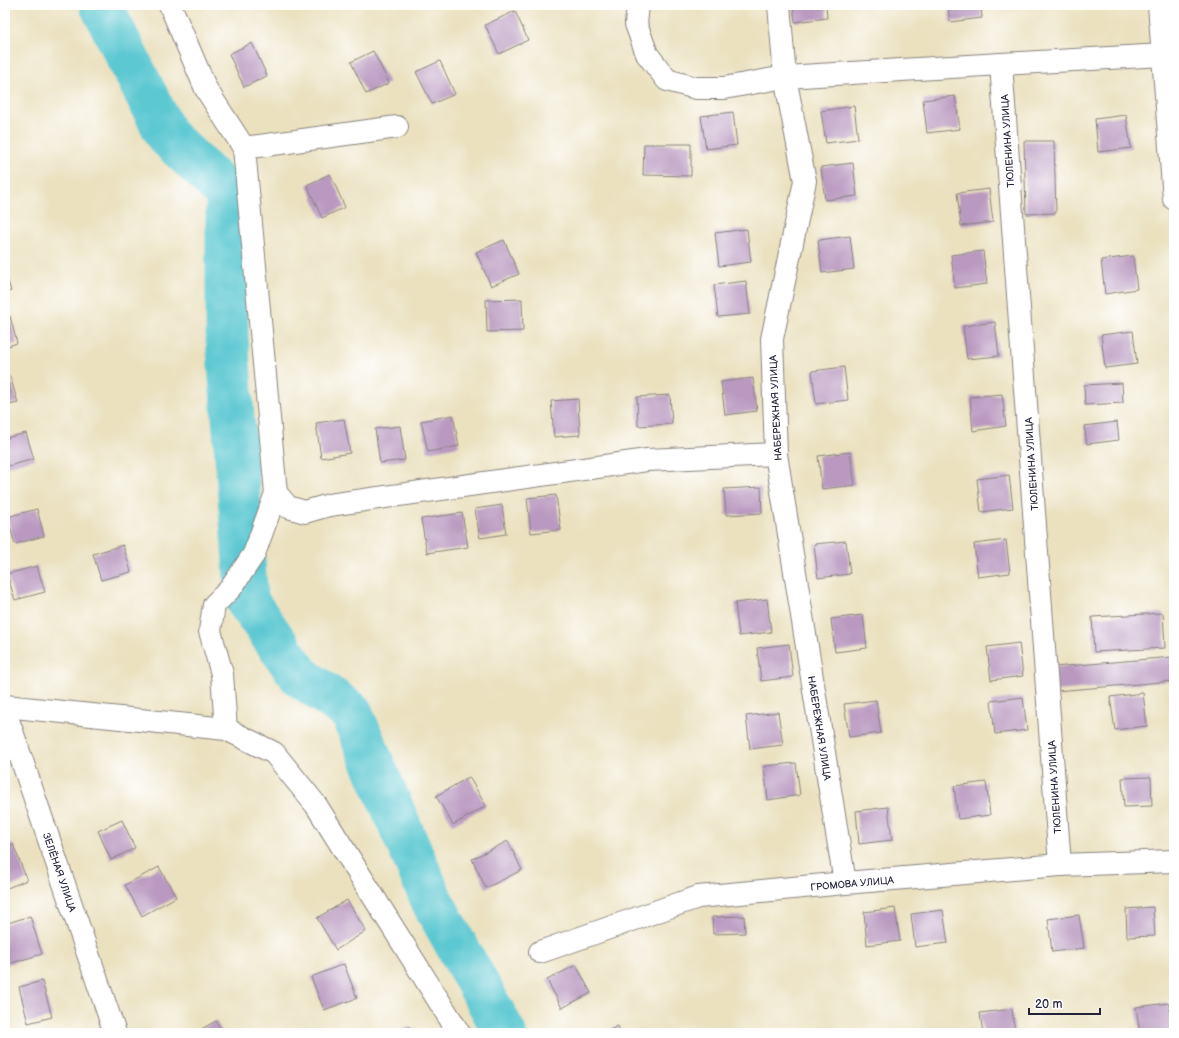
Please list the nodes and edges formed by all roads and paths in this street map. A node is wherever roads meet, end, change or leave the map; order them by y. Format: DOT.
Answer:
graph roads {
  1 [pos="170,5"];
  2 [pos="638,5"];
  3 [pos="779,5"];
  4 [pos="1159,5"];
  5 [pos="1163,55"];
  6 [pos="1001,64"];
  7 [pos="785,77"];
  8 [pos="397,127"];
  9 [pos="244,148"];
  10 [pos="1174,199"];
  11 [pos="776,454"];
  12 [pos="276,493"];
  13 [pos="5,706"];
  14 [pos="5,710"];
  15 [pos="226,729"];
  16 [pos="1174,861"];
  17 [pos="1060,865"];
  18 [pos="845,883"];
  19 [pos="540,952"];
  20 [pos="115,1033"];
  21 [pos="459,1033"];
  1 -- 9 [label="street"];
  2 -- 7 [label="street"];
  3 -- 7 [label="street, НАБЕРЕЖНАЯ УЛИЦА"];
  4 -- 5 [label="street"];
  5 -- 6 [label="street"];
  5 -- 10 [label="street"];
  6 -- 7 [label="street"];
  6 -- 17 [label="street, ТЮЛЕНИНА УЛИЦА"];
  7 -- 11 [label="street, НАБЕРЕЖНАЯ УЛИЦА"];
  8 -- 9 [label="street"];
  9 -- 12 [label="street"];
  11 -- 12 [label="street"];
  11 -- 18 [label="street, НАБЕРЕЖНАЯ УЛИЦА"];
  12 -- 15 [label="street"];
  13 -- 15 [label="street"];
  14 -- 20 [label="street, ЗЕЛЁНАЯ УЛИЦА"];
  15 -- 21 [label="street"];
  16 -- 17 [label="street, ГРОМОВА УЛИЦА"];
  17 -- 18 [label="street, ГРОМОВА УЛИЦА"];
  18 -- 19 [label="street, ГРОМОВА УЛИЦА"];
}
